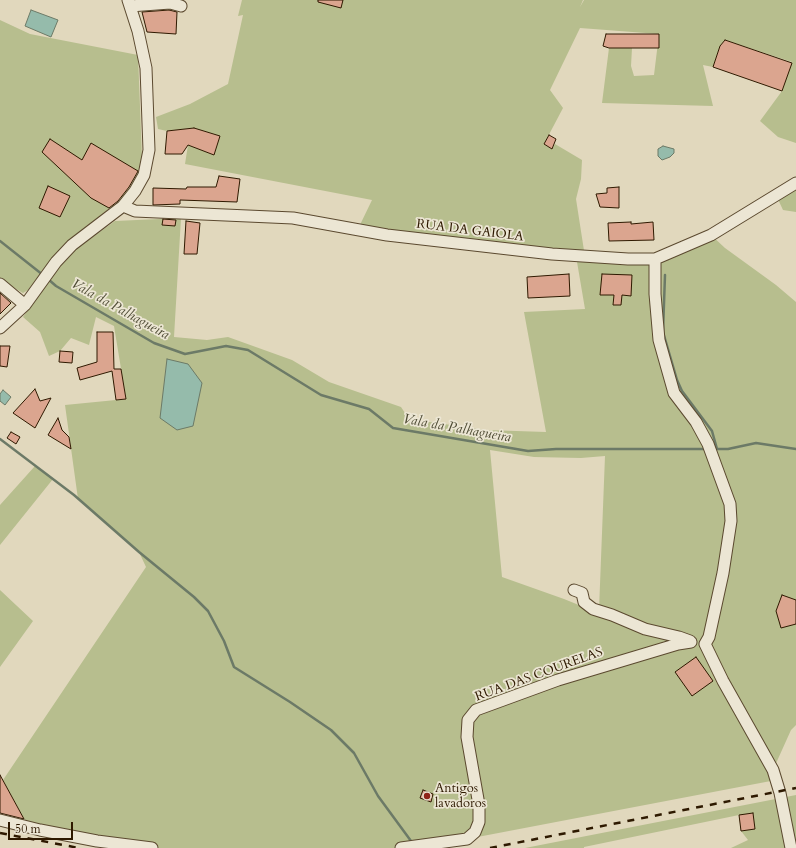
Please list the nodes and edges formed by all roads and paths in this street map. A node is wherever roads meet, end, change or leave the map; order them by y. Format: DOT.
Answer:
graph roads {
  1 [pos="129,3"];
  2 [pos="181,6"];
  3 [pos="796,183"];
  4 [pos="123,206"];
  5 [pos="655,259"];
  6 [pos="0,284"];
  7 [pos="25,305"];
  8 [pos="0,328"];
  9 [pos="574,590"];
  10 [pos="691,642"];
  11 [pos="705,644"];
  12 [pos="0,820"];
  13 [pos="152,848"];
  14 [pos="401,848"];
  15 [pos="791,848"];
  1 -- 2 [label="street"];
  1 -- 4 [label="street"];
  3 -- 5 [label="street, RUA DA GAIOLA"];
  4 -- 5 [label="street, RUA DA GAIOLA"];
  4 -- 7 [label="street"];
  5 -- 11 [label="street"];
  6 -- 7 [label="street"];
  7 -- 8 [label="street"];
  9 -- 10 [label="street"];
  10 -- 11 [label="street"];
  10 -- 14 [label="street, RUA DAS COURELAS"];
  11 -- 15 [label="street"];
  12 -- 13 [label="street"];
}
